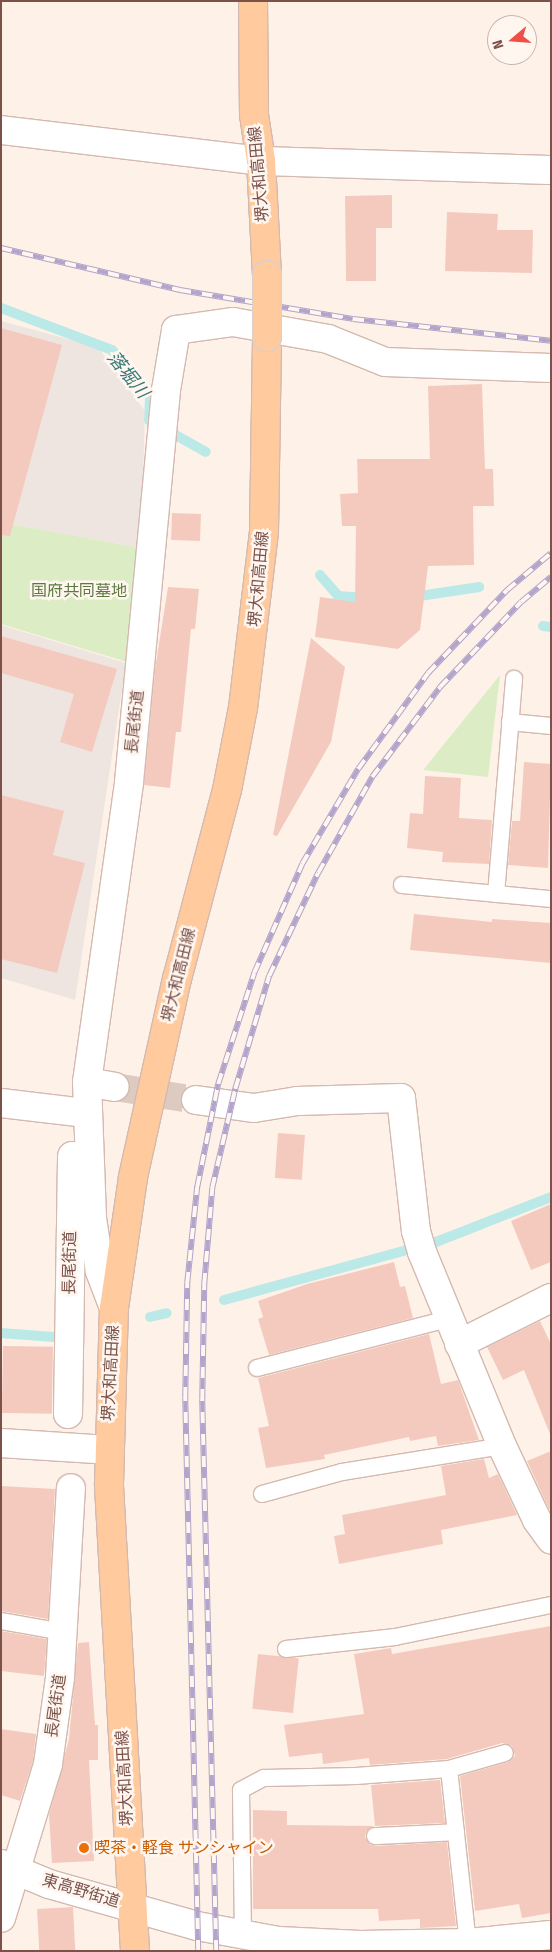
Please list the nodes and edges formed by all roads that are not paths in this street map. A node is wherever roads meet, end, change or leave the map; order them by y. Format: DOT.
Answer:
graph roads {
  1 [pos="253,1"];
  2 [pos="1,130"];
  3 [pos="261,161"];
  4 [pos="551,170"];
  5 [pos="551,368"];
  6 [pos="514,679"];
  7 [pos="510,722"];
  8 [pos="551,726"];
  9 [pos="402,885"];
  10 [pos="496,894"];
  11 [pos="551,899"];
  12 [pos="87,1082"];
  13 [pos="114,1087"];
  14 [pos="196,1100"];
  15 [pos="1,1103"];
  16 [pos="80,1113"];
  17 [pos="551,1298"];
  18 [pos="114,1308"];
  19 [pos="448,1319"];
  20 [pos="459,1344"];
  21 [pos="257,1368"];
  22 [pos="68,1414"];
  23 [pos="1,1444"];
  24 [pos="502,1446"];
  25 [pos="109,1450"];
  26 [pos="71,1488"];
  27 [pos="262,1494"];
  28 [pos="551,1539"];
  29 [pos="551,1605"];
  30 [pos="1,1621"];
  31 [pos="63,1632"];
  32 [pos="286,1648"];
  33 [pos="505,1753"];
  34 [pos="449,1769"];
  35 [pos="456,1832"];
  36 [pos="376,1836"];
  37 [pos="9,1866"];
  38 [pos="133,1907"];
  39 [pos="1,1918"];
  40 [pos="243,1935"];
  41 [pos="551,1935"];
  42 [pos="468,1943"];
  43 [pos="511,1945"];
  44 [pos="135,1951"];
  1 -- 3 [label="main road, 堺大和高田線"];
  2 -- 3 [label="street"];
  3 -- 4 [label="street"];
  3 -- 18 [label="main road, 堺大和高田線, bridge"];
  5 -- 12 [label="street, 長尾街道"];
  6 -- 7 [label="lane"];
  7 -- 8 [label="lane"];
  7 -- 10 [label="lane"];
  9 -- 10 [label="lane"];
  10 -- 11 [label="lane"];
  12 -- 13 [label="street"];
  12 -- 16 [label="street, 長尾街道"];
  14 -- 19 [label="street"];
  15 -- 16 [label="street"];
  16 -- 18 [label="street"];
  16 -- 22 [label="street, 長尾街道"];
  17 -- 20 [label="street"];
  18 -- 25 [label="main road, 堺大和高田線"];
  19 -- 20 [label="street"];
  19 -- 21 [label="lane"];
  20 -- 24 [label="street"];
  23 -- 25 [label="street"];
  24 -- 27 [label="lane"];
  24 -- 28 [label="street"];
  25 -- 38 [label="main road, 堺大和高田線"];
  26 -- 31 [label="street, 長尾街道"];
  29 -- 32 [label="lane"];
  30 -- 31 [label="lane"];
  31 -- 37 [label="street, 長尾街道"];
  33 -- 34 [label="lane"];
  34 -- 35 [label="lane"];
  34 -- 40 [label="lane"];
  35 -- 36 [label="lane"];
  35 -- 42 [label="lane"];
  37 -- 38 [label="street, 東高野街道"];
  37 -- 39 [label="street, 長尾街道"];
  38 -- 40 [label="street, 東高野街道"];
  38 -- 44 [label="main road, 堺大和高田線"];
  40 -- 42 [label="street, 東高野街道"];
  41 -- 43 [label="street, 東高野街道"];
  42 -- 43 [label="street, 東高野街道"];
}
